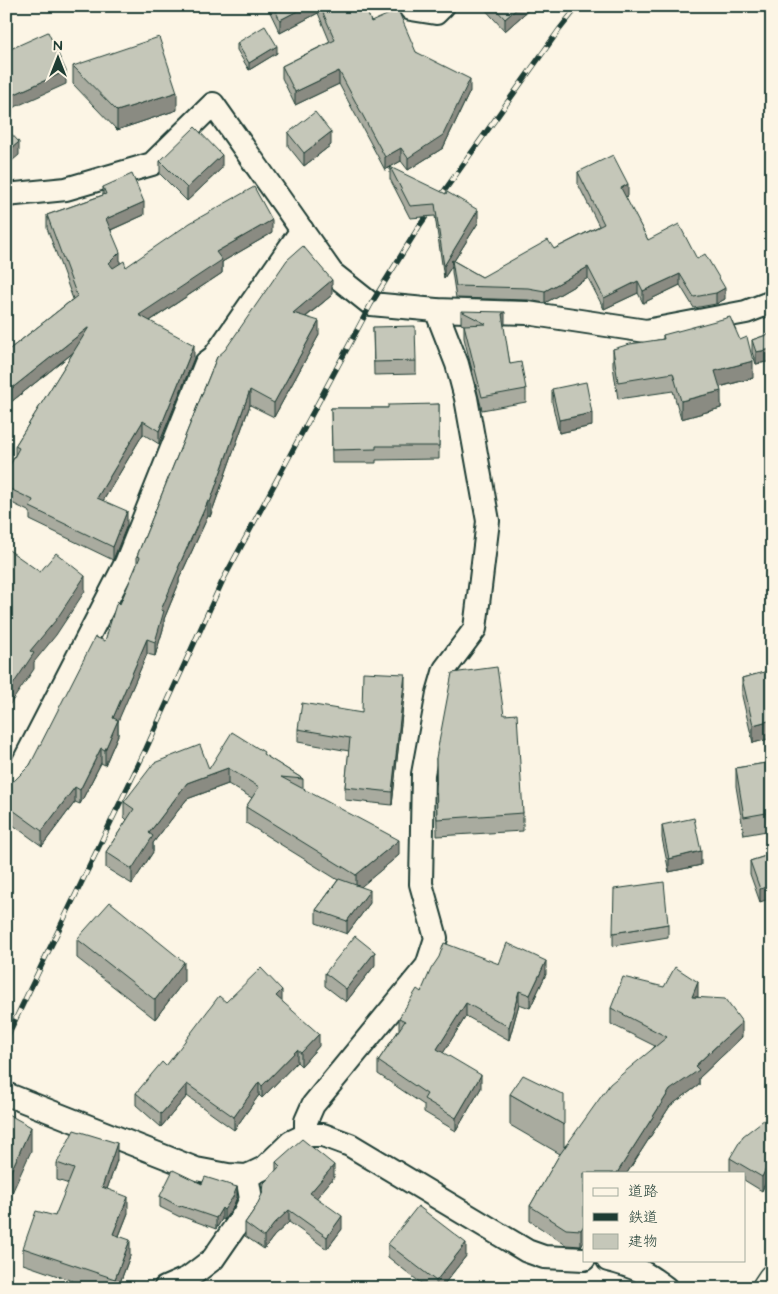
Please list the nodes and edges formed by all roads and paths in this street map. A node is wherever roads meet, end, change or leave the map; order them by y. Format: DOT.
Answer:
graph roads {
  1 [pos="409,6"];
  2 [pos="443,6"];
  3 [pos="6,195"];
  4 [pos="302,230"];
  5 [pos="772,302"];
  6 [pos="436,310"];
  7 [pos="6,785"];
  8 [pos="6,1094"];
  9 [pos="306,1135"];
  10 [pos="247,1176"];
  11 [pos="583,1260"];
  12 [pos="617,1262"];
  13 [pos="772,1279"];
  14 [pos="165,1288"];
  15 [pos="666,1288"];
  16 [pos="766,1288"];
  1 -- 2 [label="street"];
  3 -- 4 [label="street"];
  4 -- 6 [label="street"];
  4 -- 7 [label="street"];
  5 -- 6 [label="street"];
  6 -- 9 [label="street"];
  8 -- 10 [label="street"];
  9 -- 10 [label="street"];
  9 -- 11 [label="street"];
  10 -- 14 [label="street"];
  12 -- 15 [label="street"];
  13 -- 16 [label="main road"];
}
